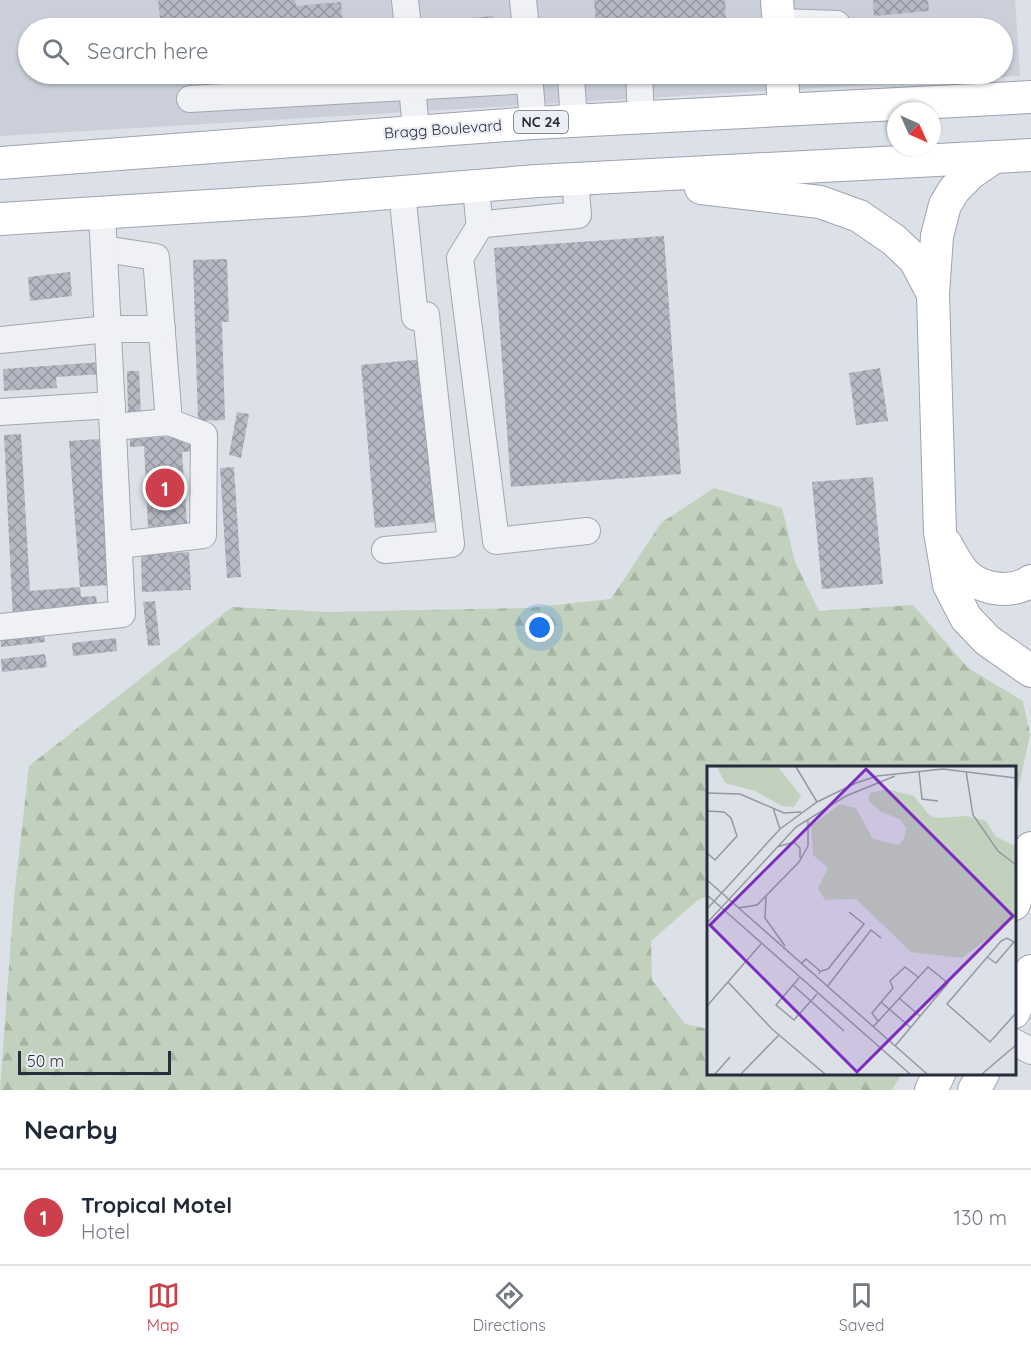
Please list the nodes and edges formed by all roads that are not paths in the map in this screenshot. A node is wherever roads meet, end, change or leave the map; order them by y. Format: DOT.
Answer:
graph roads {
  1 [pos="405,0"];
  2 [pos="523,0"];
  3 [pos="407,18"];
  4 [pos="525,18"];
  5 [pos="365,84"];
  6 [pos="412,84"];
  7 [pos="530,84"];
  8 [pos="571,84"];
  9 [pos="639,84"];
  10 [pos="783,84"];
  11 [pos="1031,97"];
  12 [pos="190,99"];
  13 [pos="784,109"];
  14 [pos="641,117"];
  15 [pos="574,120"];
  16 [pos="533,123"];
  17 [pos="416,131"];
  18 [pos="1031,155"];
  19 [pos="994,157"];
  20 [pos="0,163"];
  21 [pos="610,177"];
  22 [pos="575,179"];
  23 [pos="476,186"];
  24 [pos="402,192"];
  25 [pos="102,213"];
  26 [pos="0,219"];
  27 [pos="481,224"];
  28 [pos="104,249"];
  29 [pos="933,294"];
  30 [pos="108,329"];
  31 [pos="162,329"];
  32 [pos="0,340"];
  33 [pos="0,412"];
  34 [pos="112,416"];
  35 [pos="169,422"];
  36 [pos="587,531"];
  37 [pos="940,532"];
  38 [pos="118,545"];
  39 [pos="385,550"];
  40 [pos="1031,581"];
  41 [pos="0,627"];
  42 [pos="1031,671"];
  43 [pos="1031,848"];
  44 [pos="1016,897"];
  45 [pos="1031,971"];
  46 [pos="1016,1007"];
  47 [pos="1016,1043"];
  48 [pos="1031,1051"];
  49 [pos="938,1075"];
  50 [pos="982,1075"];
  51 [pos="931,1090"];
  52 [pos="974,1090"];
  1 -- 3 [label="lane"];
  2 -- 4 [label="lane"];
  5 -- 12 [label="lane"];
  6 -- 17 [label="lane"];
  7 -- 16 [label="lane"];
  8 -- 15 [label="lane"];
  9 -- 14 [label="lane"];
  10 -- 13 [label="main road"];
  11 -- 13 [label="main road, Bragg Boulevard / NC 24"];
  13 -- 14 [label="main road, Bragg Boulevard / NC 24"];
  14 -- 15 [label="main road, Bragg Boulevard / NC 24"];
  15 -- 16 [label="main road, Bragg Boulevard / NC 24"];
  16 -- 17 [label="main road, Bragg Boulevard / NC 24"];
  17 -- 20 [label="main road, Bragg Boulevard / NC 24"];
  18 -- 19 [label="main road"];
  19 -- 21 [label="main road"];
  19 -- 29 [label="main road"];
  21 -- 22 [label="main road"];
  21 -- 29 [label="main road"];
  22 -- 23 [label="main road"];
  22 -- 27 [label="lane"];
  23 -- 24 [label="main road"];
  23 -- 27 [label="lane"];
  24 -- 25 [label="main road"];
  24 -- 39 [label="lane"];
  25 -- 26 [label="main road"];
  25 -- 28 [label="lane"];
  27 -- 36 [label="lane"];
  28 -- 30 [label="lane"];
  28 -- 31 [label="lane"];
  29 -- 37 [label="main road"];
  30 -- 31 [label="lane"];
  30 -- 32 [label="lane"];
  30 -- 34 [label="lane"];
  31 -- 35 [label="lane"];
  33 -- 34 [label="lane"];
  34 -- 35 [label="lane"];
  34 -- 38 [label="lane"];
  35 -- 38 [label="lane"];
  37 -- 40 [label="main road"];
  37 -- 42 [label="main road"];
  38 -- 41 [label="lane"];
  43 -- 44 [label="main road"];
  45 -- 46 [label="main road"];
  47 -- 48 [label="lane"];
  49 -- 51 [label="main road"];
  50 -- 52 [label="main road"];
}
